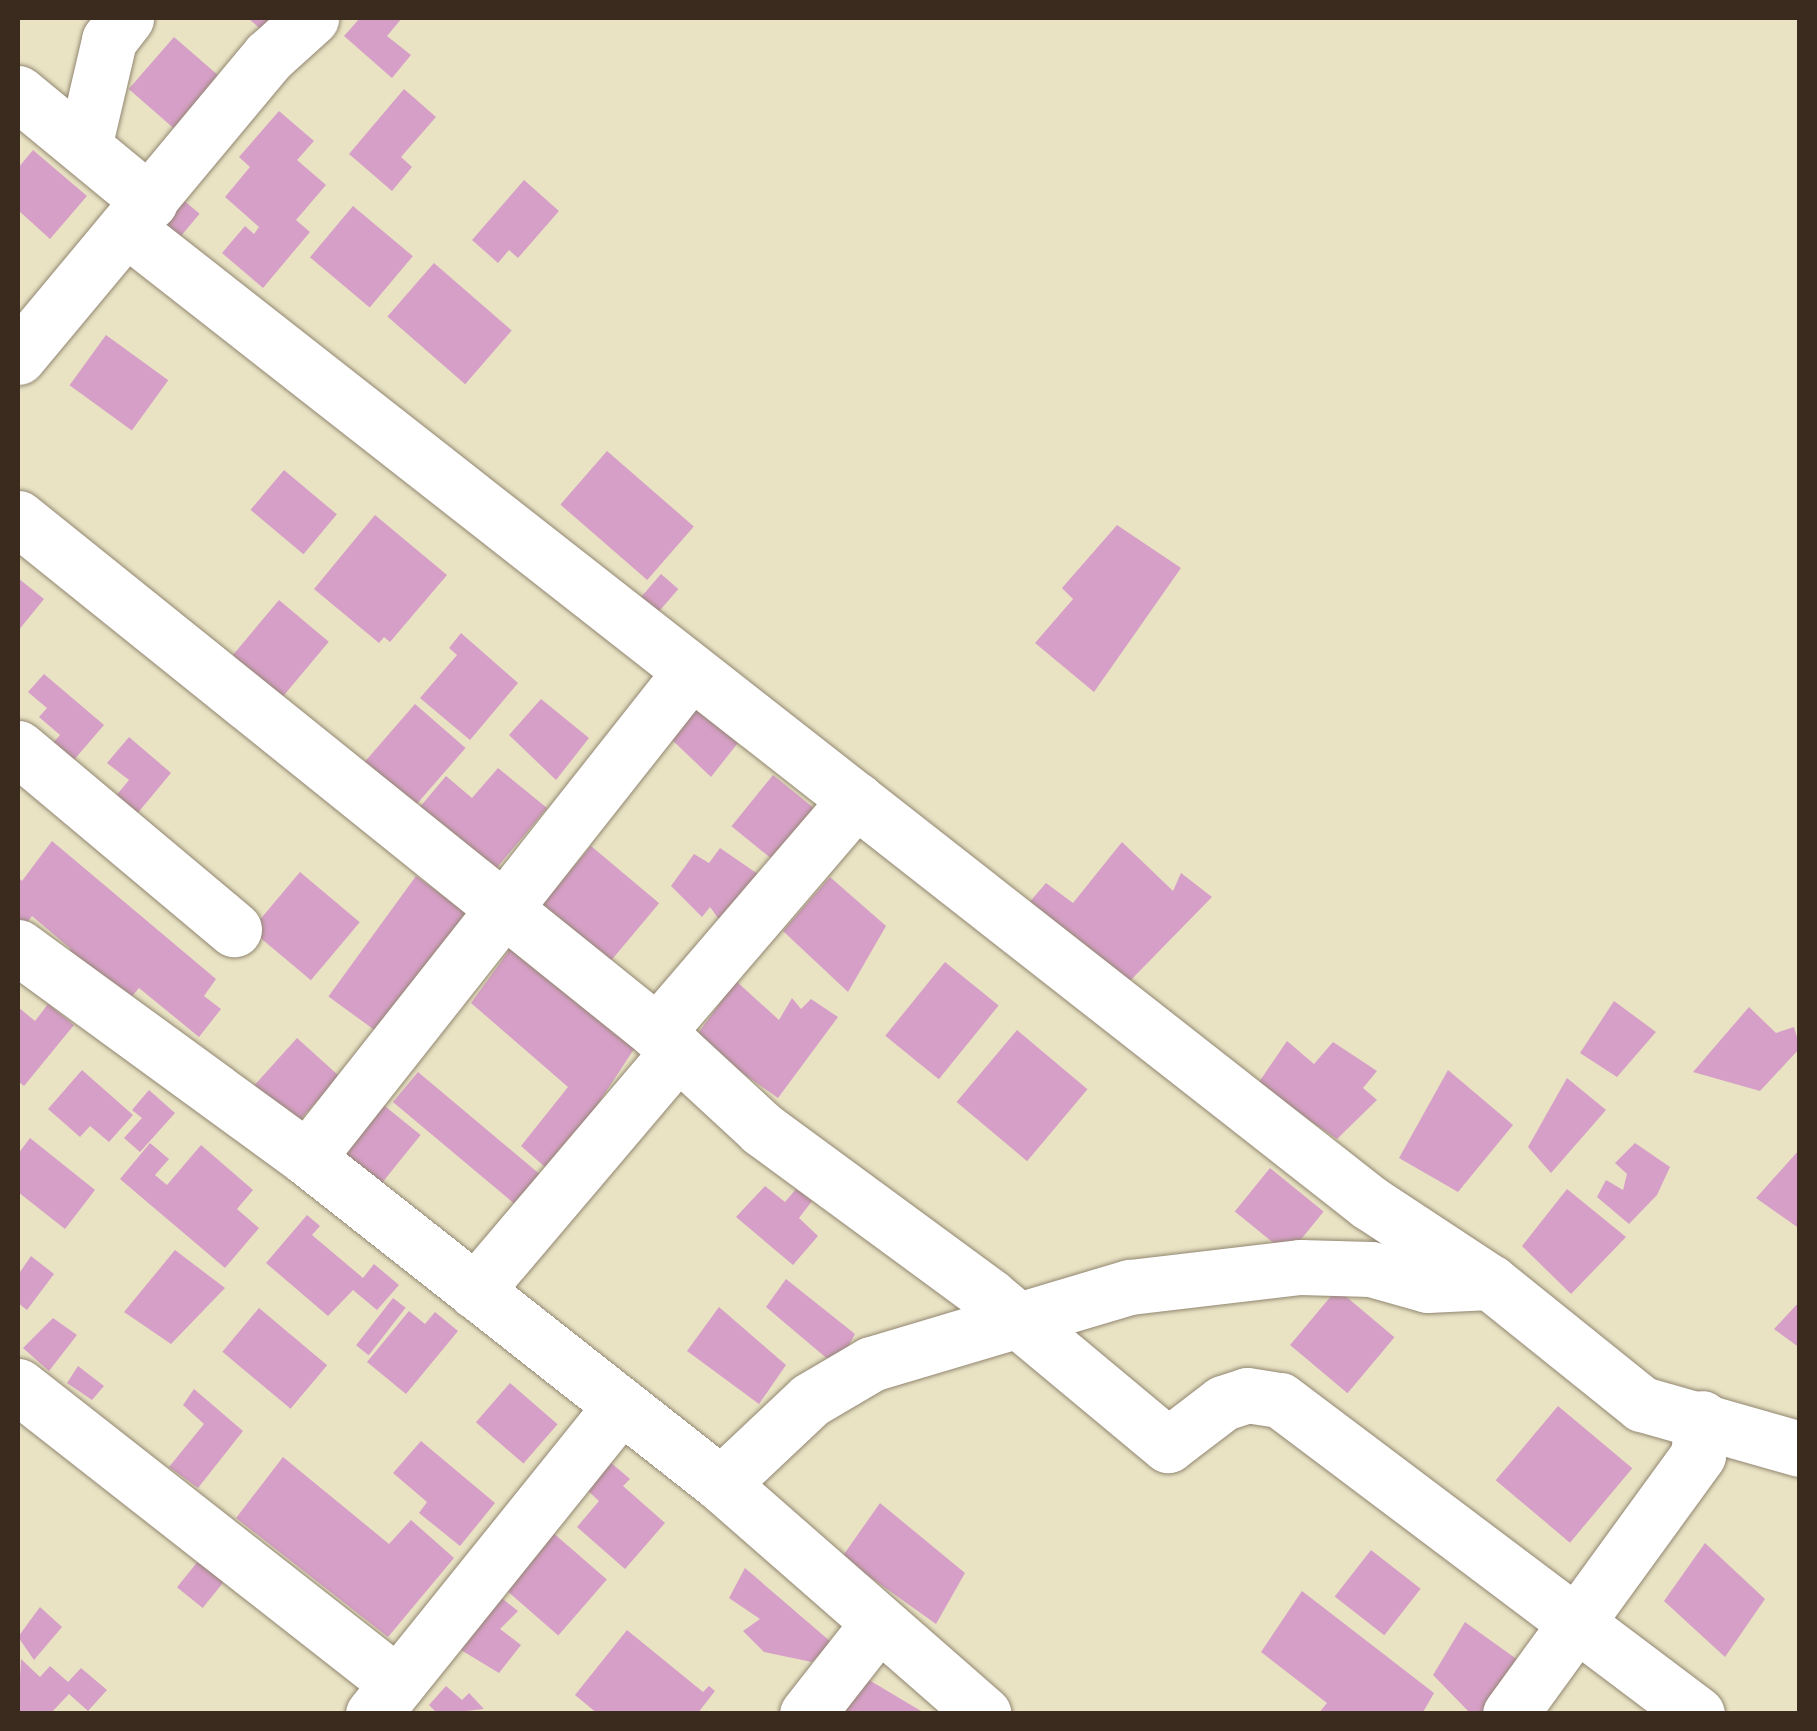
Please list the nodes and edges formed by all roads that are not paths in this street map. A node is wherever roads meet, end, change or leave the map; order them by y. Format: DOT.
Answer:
graph roads {
  1 [pos="126,18"];
  2 [pos="311,18"];
  3 [pos="18,93"];
  4 [pos="84,148"];
  5 [pos="138,215"];
  6 [pos="18,357"];
  7 [pos="18,518"];
  8 [pos="691,672"];
  9 [pos="18,748"];
  10 [pos="856,800"];
  11 [pos="506,905"];
  12 [pos="234,929"];
  13 [pos="18,947"];
  14 [pos="668,1042"];
  15 [pos="307,1158"];
  16 [pos="1490,1282"];
  17 [pos="476,1291"];
  18 [pos="1018,1319"];
  19 [pos="18,1386"];
  20 [pos="621,1405"];
  21 [pos="1702,1418"];
  22 [pos="1799,1447"];
  23 [pos="721,1484"];
  24 [pos="876,1626"];
  25 [pos="1574,1626"];
  26 [pos="385,1698"];
  27 [pos="807,1714"];
  28 [pos="984,1714"];
  29 [pos="1510,1714"];
  30 [pos="1698,1714"];
  1 -- 4 [label="street"];
  2 -- 5 [label="street"];
  3 -- 4 [label="street"];
  4 -- 5 [label="street"];
  5 -- 6 [label="street"];
  5 -- 8 [label="street"];
  7 -- 11 [label="street"];
  8 -- 10 [label="street"];
  8 -- 11 [label="street"];
  9 -- 12 [label="street"];
  10 -- 14 [label="street"];
  10 -- 16 [label="street"];
  11 -- 14 [label="street"];
  11 -- 15 [label="street"];
  13 -- 15 [label="street"];
  14 -- 17 [label="street"];
  14 -- 18 [label="street"];
  15 -- 17 [label="street"];
  16 -- 18 [label="street"];
  16 -- 21 [label="street"];
  17 -- 20 [label="street"];
  18 -- 23 [label="street"];
  18 -- 25 [label="street"];
  19 -- 26 [label="street"];
  20 -- 23 [label="street"];
  20 -- 26 [label="street"];
  21 -- 22 [label="street"];
  21 -- 25 [label="street"];
  23 -- 24 [label="street"];
  24 -- 27 [label="street"];
  24 -- 28 [label="street"];
  25 -- 29 [label="street"];
  25 -- 30 [label="street"];
}
